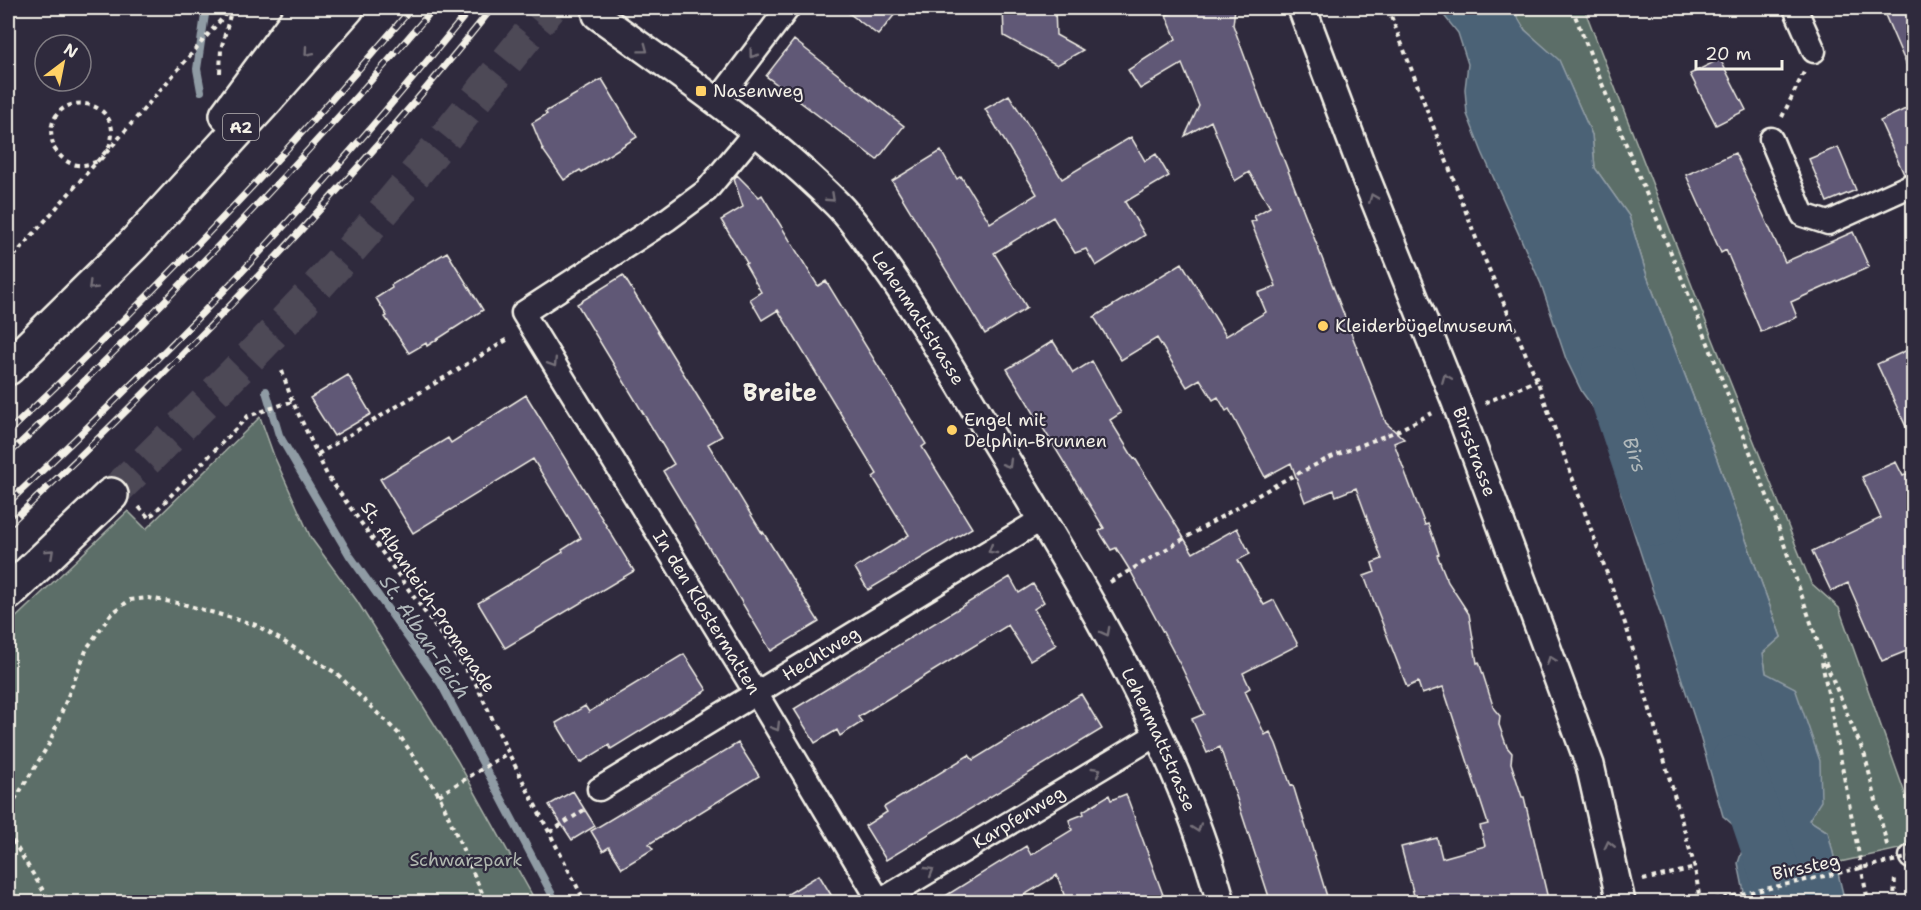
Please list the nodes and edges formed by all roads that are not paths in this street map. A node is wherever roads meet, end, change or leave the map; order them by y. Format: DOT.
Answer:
graph roads {
  1 [pos="306,8"];
  2 [pos="347,8"];
  3 [pos="788,8"];
  4 [pos="1302,8"];
  5 [pos="1795,8"];
  6 [pos="597,15"];
  7 [pos="1814,51"];
  8 [pos="717,103"];
  9 [pos="755,132"];
  10 [pos="1771,139"];
  11 [pos="1914,184"];
  12 [pos="133,245"];
  13 [pos="8,368"];
  14 [pos="125,501"];
  15 [pos="1042,519"];
  16 [pos="8,593"];
  17 [pos="756,693"];
  18 [pos="1159,734"];
  19 [pos="599,789"];
  20 [pos="880,902"];
  21 [pos="1221,903"];
  22 [pos="1622,903"];
  1 -- 12 [label="highway"];
  2 -- 12 [label="highway, A2, one-way"];
  3 -- 8 [label="street, one-way"];
  22 -- 4 [label="street, Birsstrasse, one-way"];
  5 -- 7 [label="street"];
  6 -- 8 [label="street, Lehenmattstrasse, one-way"];
  8 -- 9 [label="street, Lehenmattstrasse"];
  9 -- 15 [label="street, Lehenmattstrasse, one-way"];
  9 -- 17 [label="street, In den Klostermatten, one-way"];
  10 -- 11 [label="street"];
  12 -- 13 [label="highway, A2, one-way"];
  16 -- 14 [label="highway, one-way"];
  15 -- 17 [label="street, Hechtweg, one-way"];
  15 -- 18 [label="street, Lehenmattstrasse, one-way"];
  17 -- 19 [label="street, Hechtweg"];
  17 -- 20 [label="street, In den Klostermatten, one-way"];
  20 -- 18 [label="street, Karpfenweg, one-way"];
  18 -- 21 [label="street, Lehenmattstrasse, one-way"];
}
